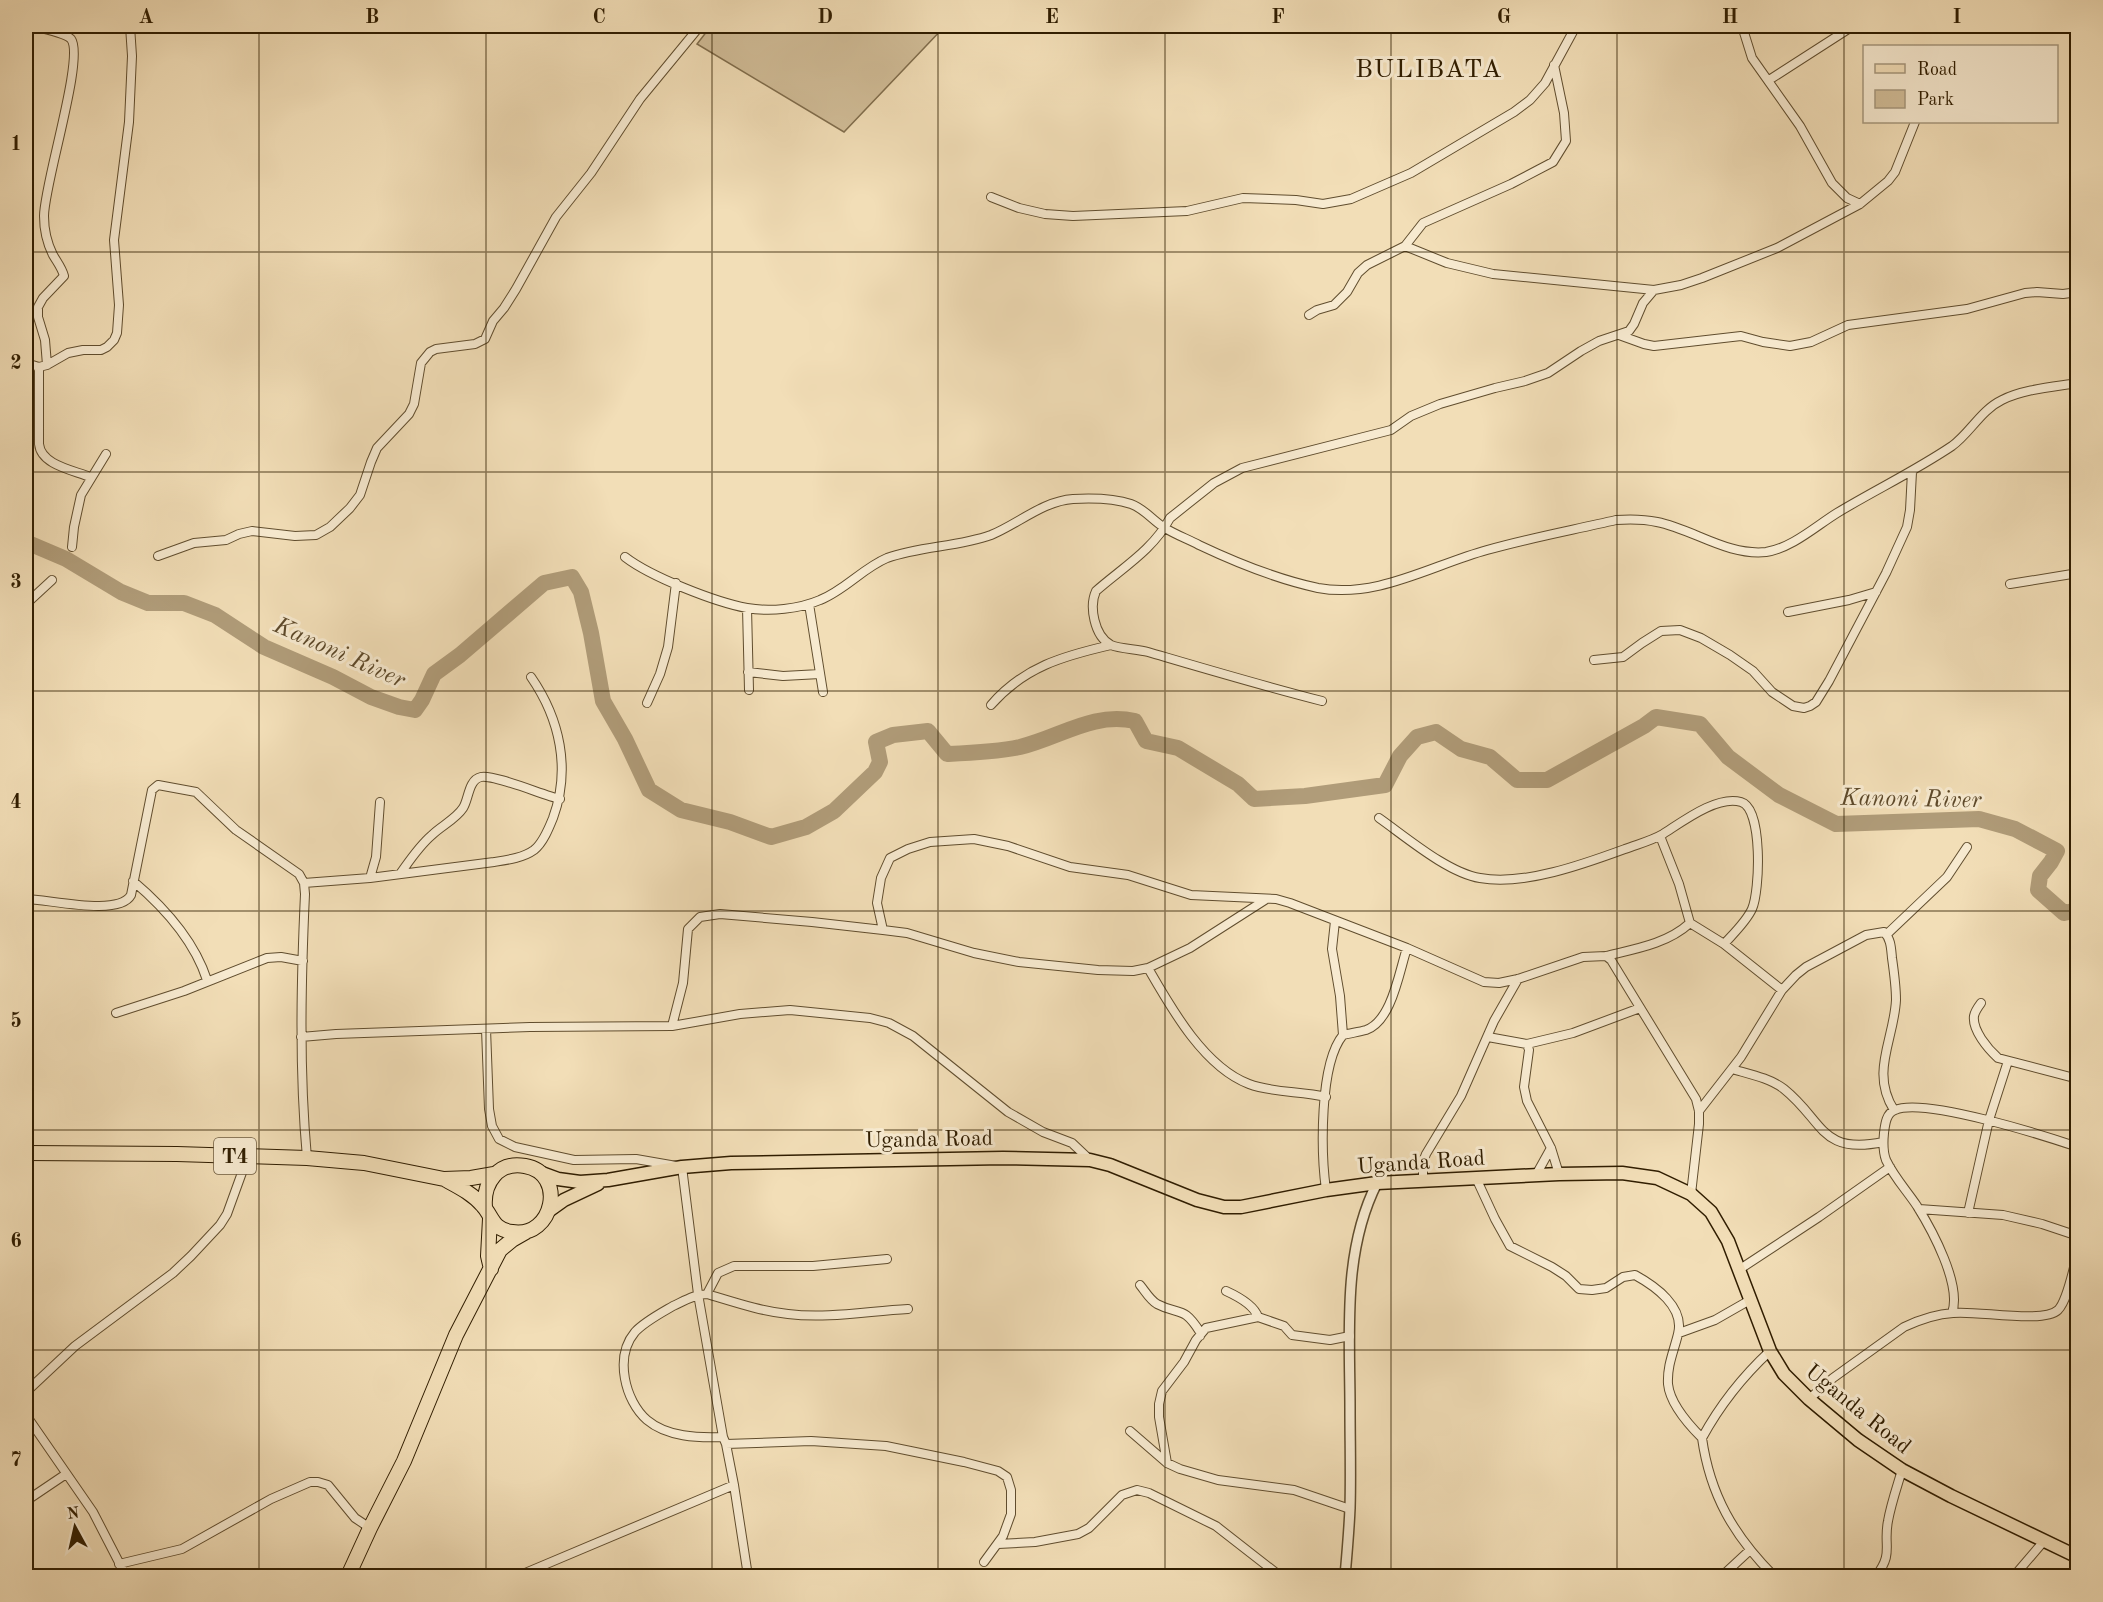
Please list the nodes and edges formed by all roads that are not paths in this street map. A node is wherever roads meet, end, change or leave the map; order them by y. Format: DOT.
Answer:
graph roads {
  1 [pos="32,26"];
  2 [pos="130,26"];
  3 [pos="700,26"];
  4 [pos="1576,26"];
  5 [pos="1742,26"];
  6 [pos="1853,26"];
  7 [pos="1554,65"];
  8 [pos="1769,80"];
  9 [pos="1915,123"];
  10 [pos="991,197"];
  11 [pos="1860,204"];
  12 [pos="1405,246"];
  13 [pos="1654,290"];
  14 [pos="2078,292"];
  15 [pos="1309,315"];
  16 [pos="1619,335"];
  17 [pos="26,363"];
  18 [pos="43,366"];
  19 [pos="2078,383"];
  20 [pos="106,454"];
  21 [pos="1912,471"];
  22 [pos="90,477"];
  23 [pos="1164,528"];
  24 [pos="72,547"];
  25 [pos="158,556"];
  26 [pos="625,557"];
  27 [pos="2078,573"];
  28 [pos="52,580"];
  29 [pos="676,583"];
  30 [pos="2010,584"];
  31 [pos="1876,592"];
  32 [pos="26,604"];
  33 [pos="809,604"];
  34 [pos="747,608"];
  35 [pos="1788,612"];
  36 [pos="1111,645"];
  37 [pos="1594,660"];
  38 [pos="748,672"];
  39 [pos="820,674"];
  40 [pos="531,677"];
  41 [pos="749,690"];
  42 [pos="823,692"];
  43 [pos="1322,701"];
  44 [pos="647,703"];
  45 [pos="991,705"];
  46 [pos="560,799"];
  47 [pos="380,802"];
  48 [pos="1379,818"];
  49 [pos="1660,836"];
  50 [pos="1967,847"];
  51 [pos="400,874"];
  52 [pos="370,878"];
  53 [pos="133,881"];
  54 [pos="304,883"];
  55 [pos="26,899"];
  56 [pos="1267,899"];
  57 [pos="1335,921"];
  58 [pos="1690,923"];
  59 [pos="883,930"];
  60 [pos="1887,934"];
  61 [pos="1724,944"];
  62 [pos="1407,948"];
  63 [pos="1606,956"];
  64 [pos="303,961"];
  65 [pos="1148,968"];
  66 [pos="1518,979"];
  67 [pos="207,980"];
  68 [pos="1782,990"];
  69 [pos="1981,1003"];
  70 [pos="1640,1008"];
  71 [pos="116,1013"];
  72 [pos="672,1026"];
  73 [pos="486,1029"];
  74 [pos="1343,1035"];
  75 [pos="301,1037"];
  76 [pos="1488,1037"];
  77 [pos="1527,1044"];
  78 [pos="2008,1060"];
  79 [pos="1732,1069"];
  80 [pos="2077,1077"];
  81 [pos="1326,1098"];
  82 [pos="1894,1110"];
  83 [pos="1699,1111"];
  84 [pos="1989,1120"];
  85 [pos="1883,1142"];
  86 [pos="2078,1147"];
  87 [pos="1551,1148"];
  88 [pos="26,1153"];
  89 [pos="249,1156"];
  90 [pos="307,1158"];
  91 [pos="1090,1160"];
  92 [pos="682,1167"];
  93 [pos="1890,1167"];
  94 [pos="538,1171"];
  95 [pos="494,1174"];
  96 [pos="1559,1174"];
  97 [pos="1536,1175"];
  98 [pos="1476,1178"];
  99 [pos="444,1179"];
  100 [pos="608,1180"];
  101 [pos="1423,1181"];
  102 [pos="1377,1184"];
  103 [pos="1326,1190"];
  104 [pos="1691,1194"];
  105 [pos="1919,1209"];
  106 [pos="550,1210"];
  107 [pos="487,1213"];
  108 [pos="1968,1213"];
  109 [pos="526,1232"];
  110 [pos="2078,1236"];
  111 [pos="2078,1253"];
  112 [pos="887,1259"];
  113 [pos="491,1269"];
  114 [pos="1740,1269"];
  115 [pos="1140,1285"];
  116 [pos="1226,1291"];
  117 [pos="703,1294"];
  118 [pos="1750,1300"];
  119 [pos="908,1309"];
  120 [pos="1952,1313"];
  121 [pos="1258,1317"];
  122 [pos="1679,1333"];
  123 [pos="1200,1335"];
  124 [pos="1350,1336"];
  125 [pos="1770,1351"];
  126 [pos="26,1392"];
  127 [pos="1809,1399"];
  128 [pos="26,1415"];
  129 [pos="1130,1431"];
  130 [pos="1702,1438"];
  131 [pos="724,1441"];
  132 [pos="1167,1463"];
  133 [pos="1902,1470"];
  134 [pos="66,1474"];
  135 [pos="734,1485"];
  136 [pos="26,1501"];
  137 [pos="1350,1509"];
  138 [pos="370,1528"];
  139 [pos="2044,1541"];
  140 [pos="998,1544"];
  141 [pos="1749,1551"];
  142 [pos="2078,1557"];
  143 [pos="984,1562"];
  144 [pos="119,1564"];
  145 [pos="126,1576"];
  146 [pos="348,1576"];
  147 [pos="518,1576"];
  148 [pos="748,1576"];
  149 [pos="1280,1576"];
  150 [pos="1345,1576"];
  151 [pos="1722,1576"];
  152 [pos="1774,1576"];
  153 [pos="1876,1576"];
  154 [pos="2014,1576"];
  1 -- 18 [label="street"];
  2 -- 18 [label="street"];
  3 -- 25 [label="street"];
  4 -- 7 [label="street"];
  5 -- 8 [label="street"];
  6 -- 8 [label="street"];
  7 -- 10 [label="street"];
  7 -- 12 [label="street"];
  8 -- 11 [label="street"];
  9 -- 11 [label="street"];
  11 -- 13 [label="street"];
  12 -- 13 [label="street"];
  12 -- 15 [label="street"];
  13 -- 16 [label="street"];
  14 -- 16 [label="street"];
  16 -- 23 [label="street"];
  17 -- 18 [label="street"];
  18 -- 22 [label="street"];
  19 -- 21 [label="street"];
  20 -- 22 [label="street"];
  21 -- 23 [label="street"];
  21 -- 31 [label="street"];
  22 -- 24 [label="street"];
  23 -- 33 [label="street"];
  23 -- 36 [label="street"];
  26 -- 29 [label="street"];
  27 -- 30 [label="street"];
  28 -- 32 [label="street"];
  29 -- 34 [label="street"];
  29 -- 44 [label="street"];
  31 -- 35 [label="street"];
  31 -- 37 [label="street"];
  33 -- 34 [label="street"];
  33 -- 39 [label="street"];
  34 -- 38 [label="street"];
  36 -- 43 [label="street"];
  36 -- 45 [label="street"];
  38 -- 39 [label="street"];
  38 -- 41 [label="street"];
  39 -- 42 [label="street"];
  40 -- 46 [label="street"];
  46 -- 51 [label="street"];
  46 -- 51 [label="street"];
  47 -- 52 [label="street"];
  48 -- 49 [label="street"];
  49 -- 58 [label="street"];
  49 -- 61 [label="street"];
  50 -- 60 [label="street"];
  51 -- 52 [label="street"];
  52 -- 54 [label="street"];
  53 -- 54 [label="street"];
  53 -- 55 [label="street"];
  53 -- 67 [label="street"];
  54 -- 64 [label="street"];
  56 -- 57 [label="street"];
  56 -- 59 [label="street"];
  56 -- 65 [label="street"];
  57 -- 62 [label="street"];
  57 -- 74 [label="street"];
  58 -- 61 [label="street"];
  58 -- 63 [label="street"];
  59 -- 65 [label="street"];
  59 -- 72 [label="street"];
  60 -- 68 [label="street"];
  60 -- 82 [label="street"];
  61 -- 68 [label="street"];
  62 -- 66 [label="street"];
  62 -- 74 [label="street"];
  63 -- 66 [label="street"];
  63 -- 70 [label="street"];
  64 -- 67 [label="street"];
  64 -- 75 [label="street"];
  65 -- 81 [label="street"];
  66 -- 76 [label="street"];
  67 -- 71 [label="street"];
  68 -- 79 [label="street"];
  69 -- 78 [label="street"];
  70 -- 77 [label="street"];
  70 -- 83 [label="street"];
  72 -- 73 [label="street"];
  72 -- 91 [label="street"];
  73 -- 75 [label="street"];
  73 -- 92 [label="street"];
  74 -- 81 [label="street"];
  75 -- 90 [label="street"];
  76 -- 77 [label="street"];
  76 -- 101 [label="street"];
  77 -- 87 [label="street"];
  78 -- 80 [label="street"];
  78 -- 84 [label="street"];
  79 -- 83 [label="street"];
  79 -- 85 [label="street"];
  81 -- 103 [label="street"];
  82 -- 84 [label="street"];
  82 -- 85 [label="street"];
  83 -- 104 [label="street"];
  84 -- 86 [label="street"];
  84 -- 108 [label="street"];
  85 -- 93 [label="street"];
  87 -- 96 [label="street"];
  87 -- 97 [label="street"];
  88 -- 89 [label="highway, T4"];
  89 -- 90 [label="highway, T4"];
  89 -- 126 [label="street"];
  90 -- 99 [label="highway, T4"];
  91 -- 92 [label="main road, Uganda Road"];
  91 -- 103 [label="main road, Uganda Road"];
  92 -- 100 [label="main road, Uganda Road"];
  92 -- 117 [label="street"];
  93 -- 105 [label="street"];
  93 -- 114 [label="street"];
  94 -- 95 [label="highway, T4"];
  94 -- 100 [label="main road, Uganda Road"];
  94 -- 106 [label="highway"];
  95 -- 99 [label="highway, T4"];
  95 -- 107 [label="highway"];
  96 -- 97 [label="main road, Uganda Road"];
  96 -- 104 [label="main road, Uganda Road"];
  97 -- 98 [label="main road, Uganda Road"];
  98 -- 101 [label="main road, Uganda Road"];
  98 -- 122 [label="street"];
  99 -- 107 [label="highway, T4"];
  100 -- 106 [label="main road, Uganda Road"];
  101 -- 102 [label="main road, Uganda Road"];
  102 -- 103 [label="main road, Uganda Road"];
  102 -- 124 [label="street"];
  104 -- 114 [label="main road, Uganda Road"];
  105 -- 108 [label="street"];
  105 -- 120 [label="street"];
  106 -- 109 [label="highway"];
  107 -- 109 [label="highway, T4"];
  107 -- 113 [label="highway"];
  108 -- 110 [label="street"];
  109 -- 113 [label="highway"];
  111 -- 120 [label="street"];
  112 -- 117 [label="street"];
  113 -- 138 [label="highway"];
  114 -- 118 [label="main road, Uganda Road"];
  115 -- 123 [label="street"];
  116 -- 121 [label="street"];
  117 -- 119 [label="street"];
  117 -- 131 [label="street"];
  117 -- 131 [label="street"];
  118 -- 122 [label="street"];
  118 -- 125 [label="main road, Uganda Road"];
  120 -- 127 [label="street"];
  121 -- 123 [label="street"];
  121 -- 124 [label="street"];
  122 -- 130 [label="street"];
  123 -- 132 [label="street"];
  124 -- 137 [label="street"];
  125 -- 127 [label="main road, Uganda Road"];
  125 -- 130 [label="street"];
  127 -- 133 [label="main road, Uganda Road"];
  128 -- 134 [label="street"];
  129 -- 132 [label="street"];
  130 -- 141 [label="street"];
  131 -- 135 [label="street"];
  131 -- 140 [label="street"];
  132 -- 137 [label="street"];
  133 -- 139 [label="main road, Uganda Road"];
  133 -- 153 [label="street"];
  134 -- 136 [label="street"];
  134 -- 144 [label="street"];
  135 -- 147 [label="street"];
  135 -- 148 [label="street"];
  137 -- 150 [label="street"];
  138 -- 144 [label="street"];
  138 -- 146 [label="highway"];
  139 -- 142 [label="main road, Uganda Road"];
  139 -- 154 [label="street"];
  140 -- 143 [label="street"];
  140 -- 149 [label="street"];
  141 -- 151 [label="street"];
  141 -- 152 [label="street"];
  144 -- 145 [label="street"];
}
